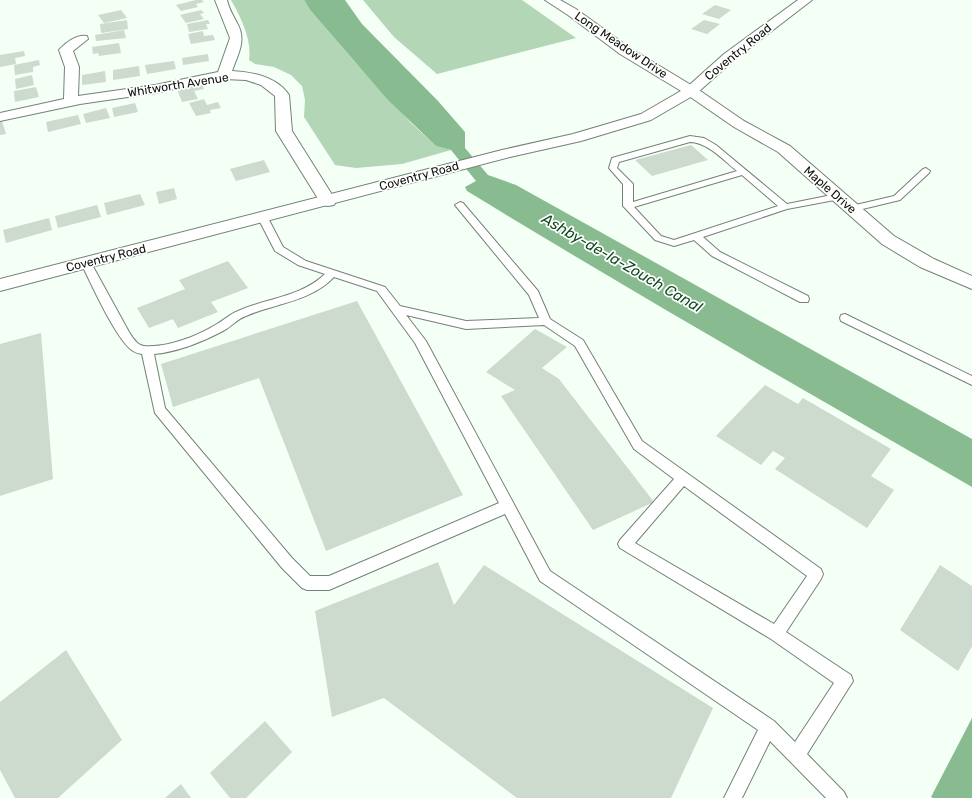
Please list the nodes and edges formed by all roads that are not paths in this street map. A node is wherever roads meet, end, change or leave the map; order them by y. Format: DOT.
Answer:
graph roads {
  1 [pos="221,0"];
  2 [pos="551,0"];
  3 [pos="806,0"];
  4 [pos="82,39"];
  5 [pos="52,46"];
  6 [pos="66,50"];
  7 [pos="224,74"];
  8 [pos="691,91"];
  9 [pos="71,101"];
  10 [pos="0,117"];
  11 [pos="926,171"];
  12 [pos="744,172"];
  13 [pos="837,197"];
  14 [pos="328,201"];
  15 [pos="460,205"];
  16 [pos="628,206"];
  17 [pos="785,206"];
  18 [pos="850,209"];
  19 [pos="263,218"];
  20 [pos="696,236"];
  21 [pos="86,263"];
  22 [pos="332,273"];
  23 [pos="972,284"];
  24 [pos="0,285"];
  25 [pos="804,299"];
  26 [pos="396,309"];
  27 [pos="845,318"];
  28 [pos="546,321"];
  29 [pos="147,350"];
  30 [pos="972,381"];
  31 [pos="683,478"];
  32 [pos="508,506"];
  33 [pos="776,634"];
  34 [pos="768,727"];
  35 [pos="796,755"];
  36 [pos="733,798"];
  37 [pos="838,798"];
  1 -- 7 [label="street"];
  2 -- 8 [label="street, Long Meadow Drive"];
  3 -- 8 [label="street, Coventry Road"];
  4 -- 6 [label="street"];
  5 -- 6 [label="street"];
  6 -- 9 [label="street"];
  7 -- 9 [label="street, Whitworth Avenue"];
  7 -- 14 [label="street, Whitworth Avenue"];
  8 -- 13 [label="street, Maple Drive"];
  8 -- 14 [label="street, Coventry Road"];
  9 -- 10 [label="street, Whitworth Avenue"];
  11 -- 18 [label="lane"];
  12 -- 16 [label="lane"];
  12 -- 16 [label="lane"];
  12 -- 17 [label="lane"];
  13 -- 17 [label="lane"];
  13 -- 18 [label="street, Maple Drive"];
  14 -- 19 [label="street, Coventry Road"];
  15 -- 28 [label="lane"];
  16 -- 20 [label="lane"];
  17 -- 20 [label="lane"];
  18 -- 23 [label="street, Maple Drive"];
  19 -- 21 [label="street, Coventry Road"];
  19 -- 22 [label="lane"];
  20 -- 25 [label="lane"];
  21 -- 24 [label="street, Coventry Road"];
  21 -- 29 [label="lane"];
  22 -- 26 [label="lane"];
  22 -- 29 [label="lane"];
  26 -- 28 [label="lane"];
  26 -- 32 [label="lane"];
  27 -- 30 [label="lane"];
  28 -- 31 [label="lane"];
  29 -- 32 [label="lane"];
  31 -- 33 [label="lane"];
  31 -- 33 [label="lane"];
  32 -- 34 [label="lane"];
  33 -- 35 [label="lane"];
  34 -- 35 [label="lane"];
  34 -- 36 [label="lane"];
  35 -- 37 [label="lane"];
}
